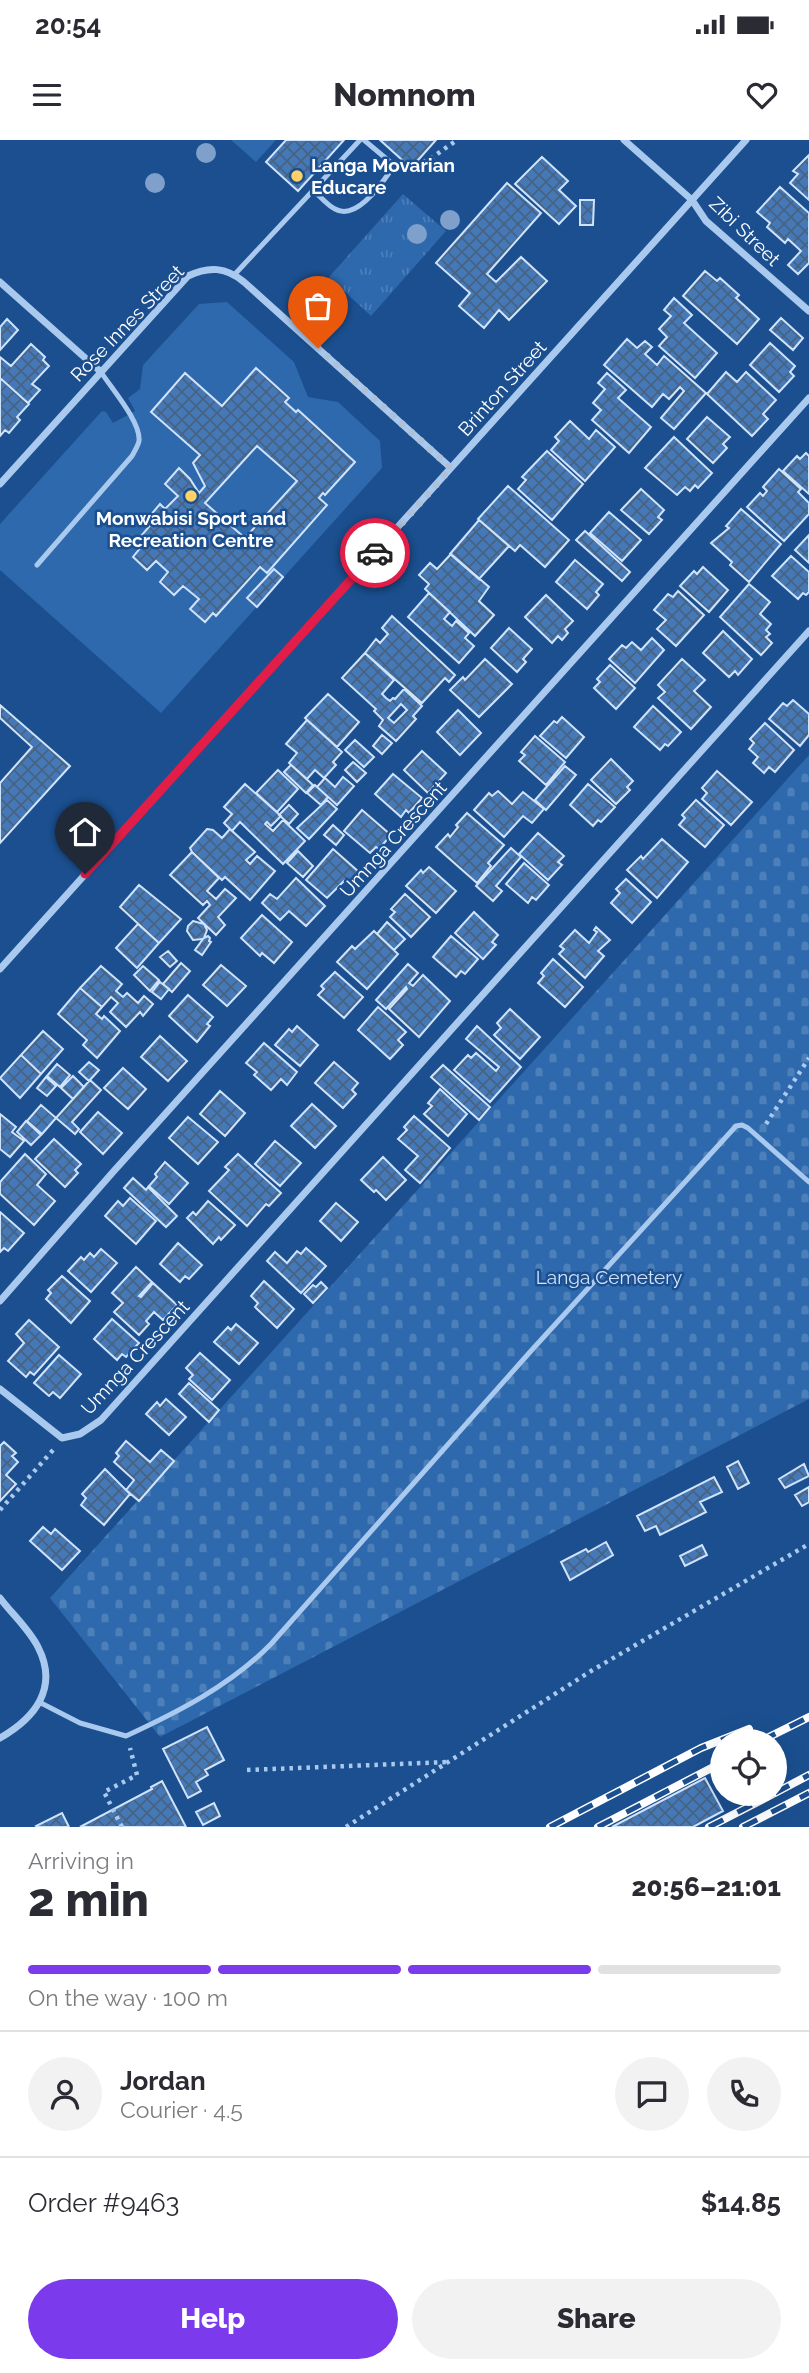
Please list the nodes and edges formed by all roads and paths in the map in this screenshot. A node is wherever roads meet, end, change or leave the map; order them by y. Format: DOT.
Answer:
graph roads {
  1 [pos="362,140"];
  2 [pos="457,140"];
  3 [pos="624,140"];
  4 [pos="746,140"];
  5 [pos="385,179"];
  6 [pos="313,190"];
  7 [pos="692,200"];
  8 [pos="234,274"];
  9 [pos="0,282"];
  10 [pos="809,311"];
  11 [pos="101,372"];
  12 [pos="809,398"];
  13 [pos="451,468"];
  14 [pos="0,484"];
  15 [pos="37,565"];
  16 [pos="809,631"];
  17 [pos="0,969"];
  18 [pos="809,1058"];
  19 [pos="757,1136"];
  20 [pos="809,1182"];
  21 [pos="0,1301"];
  22 [pos="0,1389"];
  23 [pos="62,1438"];
  24 [pos="0,1510"];
  25 [pos="809,1544"];
  26 [pos="0,1598"];
  27 [pos="39,1702"];
  28 [pos="126,1736"];
  29 [pos="0,1738"];
  30 [pos="449,1762"];
  31 [pos="247,1770"];
  32 [pos="122,1827"];
  33 [pos="346,1827"];
  1 -- 5 [label="lane"];
  1 -- 6 [label="lane"];
  2 -- 5 [label="path"];
  3 -- 7 [label="street, Zibi Street"];
  4 -- 7 [label="street, Brinton Street"];
  5 -- 6 [label="lane"];
  6 -- 8 [label="lane"];
  7 -- 10 [label="street, Zibi Street"];
  7 -- 13 [label="street, Brinton Street"];
  8 -- 11 [label="street, Rose Innes Street"];
  8 -- 13 [label="street"];
  9 -- 11 [label="street"];
  11 -- 14 [label="street, Rose Innes Street"];
  11 -- 15 [label="lane"];
  12 -- 21 [label="street, Umnga Crescent"];
  13 -- 17 [label="street, Brinton Street"];
  16 -- 23 [label="street, Umnga Crescent"];
  18 -- 19 [label="path"];
  19 -- 20 [label="lane"];
  19 -- 28 [label="lane"];
  22 -- 23 [label="street"];
  23 -- 24 [label="path"];
  25 -- 30 [label="path"];
  26 -- 27 [label="street"];
  27 -- 28 [label="lane"];
  27 -- 29 [label="street"];
  28 -- 32 [label="path"];
  30 -- 31 [label="path"];
  30 -- 33 [label="path"];
}
